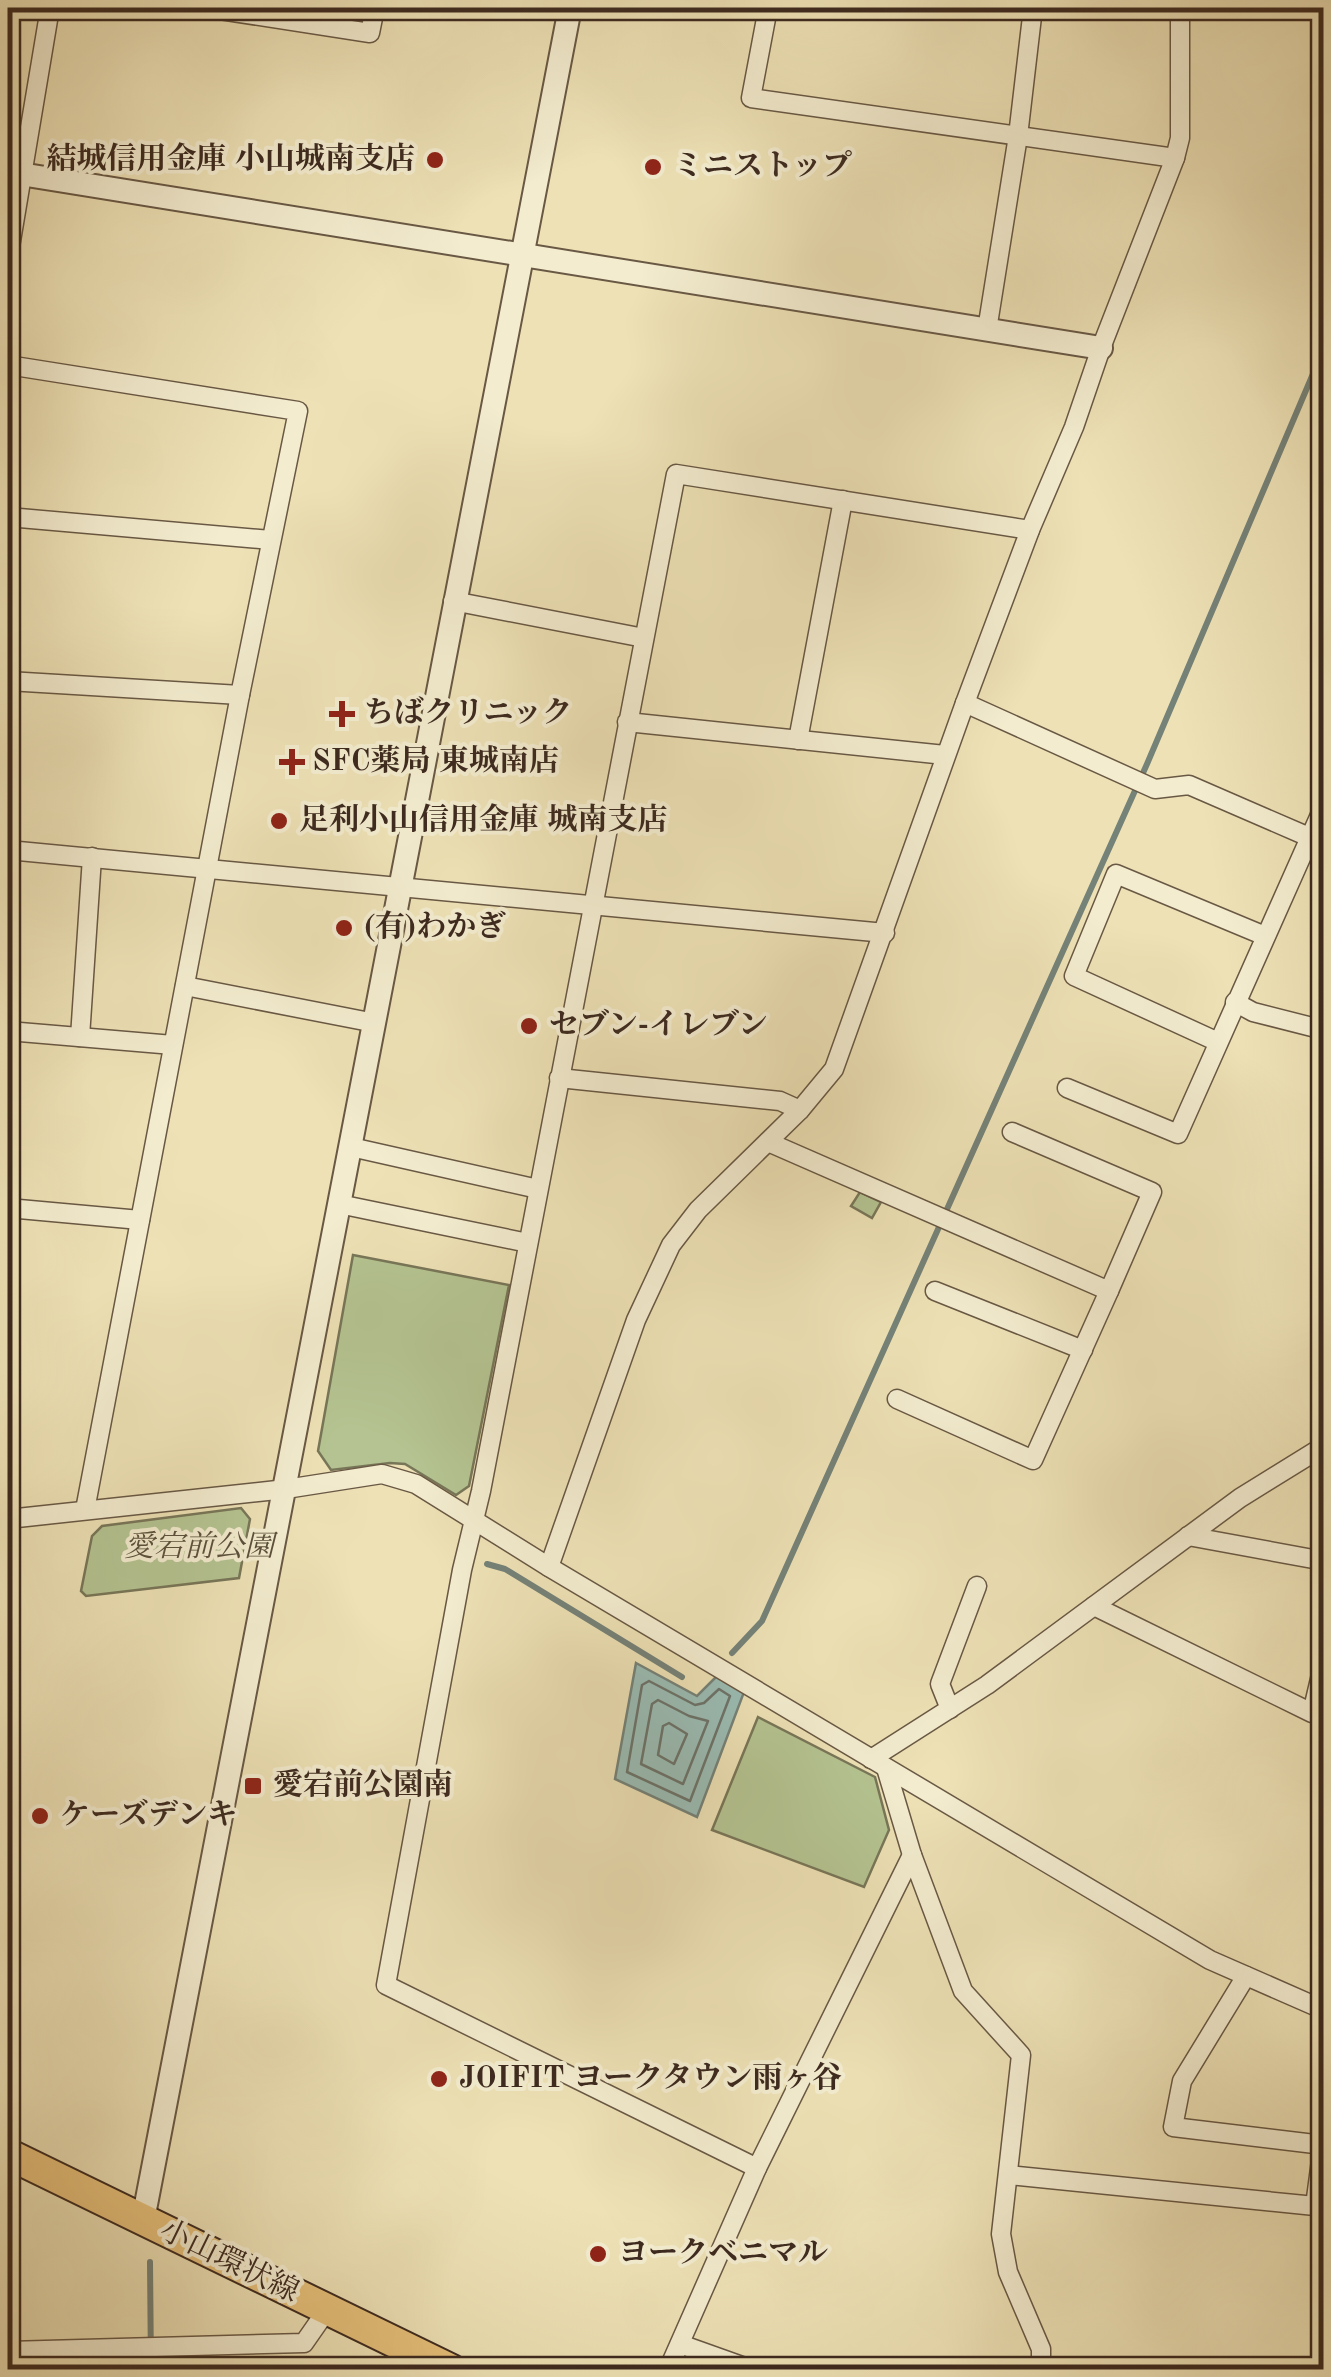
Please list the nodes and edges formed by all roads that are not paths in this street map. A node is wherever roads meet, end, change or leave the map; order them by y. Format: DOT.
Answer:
graph roads {
  1 [pos="50,8"];
  2 [pos="206,8"];
  3 [pos="374,8"];
  4 [pos="570,8"];
  5 [pos="768,8"];
  6 [pos="1033,8"];
  7 [pos="1180,8"];
  8 [pos="1018,136"];
  9 [pos="1175,158"];
  10 [pos="14,173"];
  11 [pos="522,256"];
  12 [pos="8,260"];
  13 [pos="988,330"];
  14 [pos="1101,348"];
  15 [pos="8,366"];
  16 [pos="843,500"];
  17 [pos="8,518"];
  18 [pos="1030,530"];
  19 [pos="271,540"];
  20 [pos="454,601"];
  21 [pos="644,638"];
  22 [pos="8,681"];
  23 [pos="240,695"];
  24 [pos="965,703"];
  25 [pos="627,722"];
  26 [pos="798,740"];
  27 [pos="946,755"];
  28 [pos="1324,806"];
  29 [pos="1309,837"];
  30 [pos="8,850"];
  31 [pos="92,858"];
  32 [pos="209,868"];
  33 [pos="400,886"];
  34 [pos="595,904"];
  35 [pos="885,934"];
  36 [pos="1265,936"];
  37 [pos="185,986"];
  38 [pos="1235,1002"];
  39 [pos="375,1024"];
  40 [pos="1324,1030"];
  41 [pos="8,1031"];
  42 [pos="80,1037"];
  43 [pos="1218,1042"];
  44 [pos="173,1045"];
  45 [pos="558,1078"];
  46 [pos="1067,1088"];
  47 [pos="800,1110"];
  48 [pos="1012,1132"];
  49 [pos="768,1142"];
  50 [pos="351,1147"];
  51 [pos="538,1190"];
  52 [pos="339,1204"];
  53 [pos="8,1208"];
  54 [pos="140,1220"];
  55 [pos="528,1244"];
  56 [pos="936,1291"];
  57 [pos="1109,1292"];
  58 [pos="1083,1350"];
  59 [pos="897,1399"];
  60 [pos="1324,1446"];
  61 [pos="286,1488"];
  62 [pos="84,1510"];
  63 [pos="474,1518"];
  64 [pos="8,1519"];
  65 [pos="1188,1536"];
  66 [pos="1324,1561"];
  67 [pos="548,1566"];
  68 [pos="976,1586"];
  69 [pos="1094,1606"];
  70 [pos="1324,1662"];
  71 [pos="950,1709"];
  72 [pos="879,1763"];
  73 [pos="912,1855"];
  74 [pos="1246,1976"];
  75 [pos="1324,2010"];
  76 [pos="8,2154"];
  77 [pos="757,2168"];
  78 [pos="1009,2175"];
  79 [pos="143,2220"];
  80 [pos="327,2310"];
  81 [pos="680,2344"];
  82 [pos="8,2351"];
  83 [pos="452,2370"];
  84 [pos="668,2370"];
  85 [pos="753,2370"];
  86 [pos="1042,2370"];
  1 -- 10 [label="street"];
  2 -- 3 [label="street"];
  4 -- 11 [label="street"];
  5 -- 8 [label="street"];
  6 -- 8 [label="street"];
  7 -- 9 [label="street"];
  8 -- 9 [label="street"];
  8 -- 13 [label="street"];
  9 -- 14 [label="street"];
  10 -- 11 [label="street"];
  10 -- 12 [label="street"];
  11 -- 13 [label="street"];
  11 -- 20 [label="street"];
  13 -- 14 [label="street"];
  14 -- 18 [label="street"];
  15 -- 19 [label="street"];
  16 -- 18 [label="street"];
  16 -- 21 [label="street"];
  16 -- 26 [label="street"];
  17 -- 19 [label="street"];
  18 -- 24 [label="street"];
  19 -- 23 [label="street"];
  20 -- 21 [label="street"];
  20 -- 33 [label="street"];
  21 -- 25 [label="street"];
  22 -- 23 [label="street"];
  23 -- 32 [label="street"];
  24 -- 27 [label="street"];
  24 -- 29 [label="street"];
  25 -- 26 [label="street"];
  25 -- 34 [label="street"];
  26 -- 27 [label="street"];
  27 -- 35 [label="street"];
  28 -- 29 [label="street"];
  29 -- 36 [label="street"];
  30 -- 31 [label="street"];
  31 -- 32 [label="street"];
  31 -- 42 [label="street"];
  32 -- 33 [label="street"];
  32 -- 37 [label="street"];
  33 -- 34 [label="street"];
  33 -- 39 [label="street"];
  34 -- 35 [label="street"];
  34 -- 45 [label="street"];
  35 -- 47 [label="street"];
  36 -- 38 [label="street"];
  36 -- 43 [label="street"];
  37 -- 39 [label="street"];
  37 -- 44 [label="street"];
  38 -- 40 [label="street"];
  38 -- 43 [label="street"];
  39 -- 50 [label="street"];
  41 -- 42 [label="street"];
  42 -- 44 [label="street"];
  43 -- 46 [label="street"];
  44 -- 54 [label="street"];
  45 -- 47 [label="street"];
  45 -- 51 [label="street"];
  47 -- 49 [label="street"];
  48 -- 57 [label="street"];
  49 -- 57 [label="street"];
  49 -- 67 [label="street"];
  50 -- 51 [label="street"];
  50 -- 52 [label="street"];
  51 -- 55 [label="street"];
  52 -- 55 [label="street"];
  52 -- 61 [label="street"];
  53 -- 54 [label="street"];
  54 -- 62 [label="street"];
  55 -- 63 [label="street"];
  56 -- 58 [label="street"];
  57 -- 58 [label="street"];
  58 -- 59 [label="street"];
  60 -- 65 [label="street"];
  61 -- 62 [label="street"];
  61 -- 63 [label="street"];
  61 -- 79 [label="street"];
  62 -- 64 [label="street"];
  63 -- 67 [label="street"];
  63 -- 77 [label="street"];
  65 -- 66 [label="street"];
  65 -- 69 [label="street"];
  67 -- 72 [label="street"];
  68 -- 71 [label="street"];
  69 -- 70 [label="street"];
  69 -- 71 [label="street"];
  71 -- 72 [label="street"];
  72 -- 73 [label="street"];
  72 -- 74 [label="street"];
  73 -- 77 [label="street"];
  73 -- 78 [label="street"];
  74 -- 75 [label="street"];
  74 -- 78 [label="street"];
  76 -- 79 [label="main road, 小山環状線"];
  77 -- 81 [label="street"];
  78 -- 86 [label="street"];
  79 -- 80 [label="main road, 小山環状線"];
  80 -- 82 [label="street"];
  80 -- 83 [label="main road, 小山環状線"];
  81 -- 84 [label="street"];
  81 -- 85 [label="street"];
}
